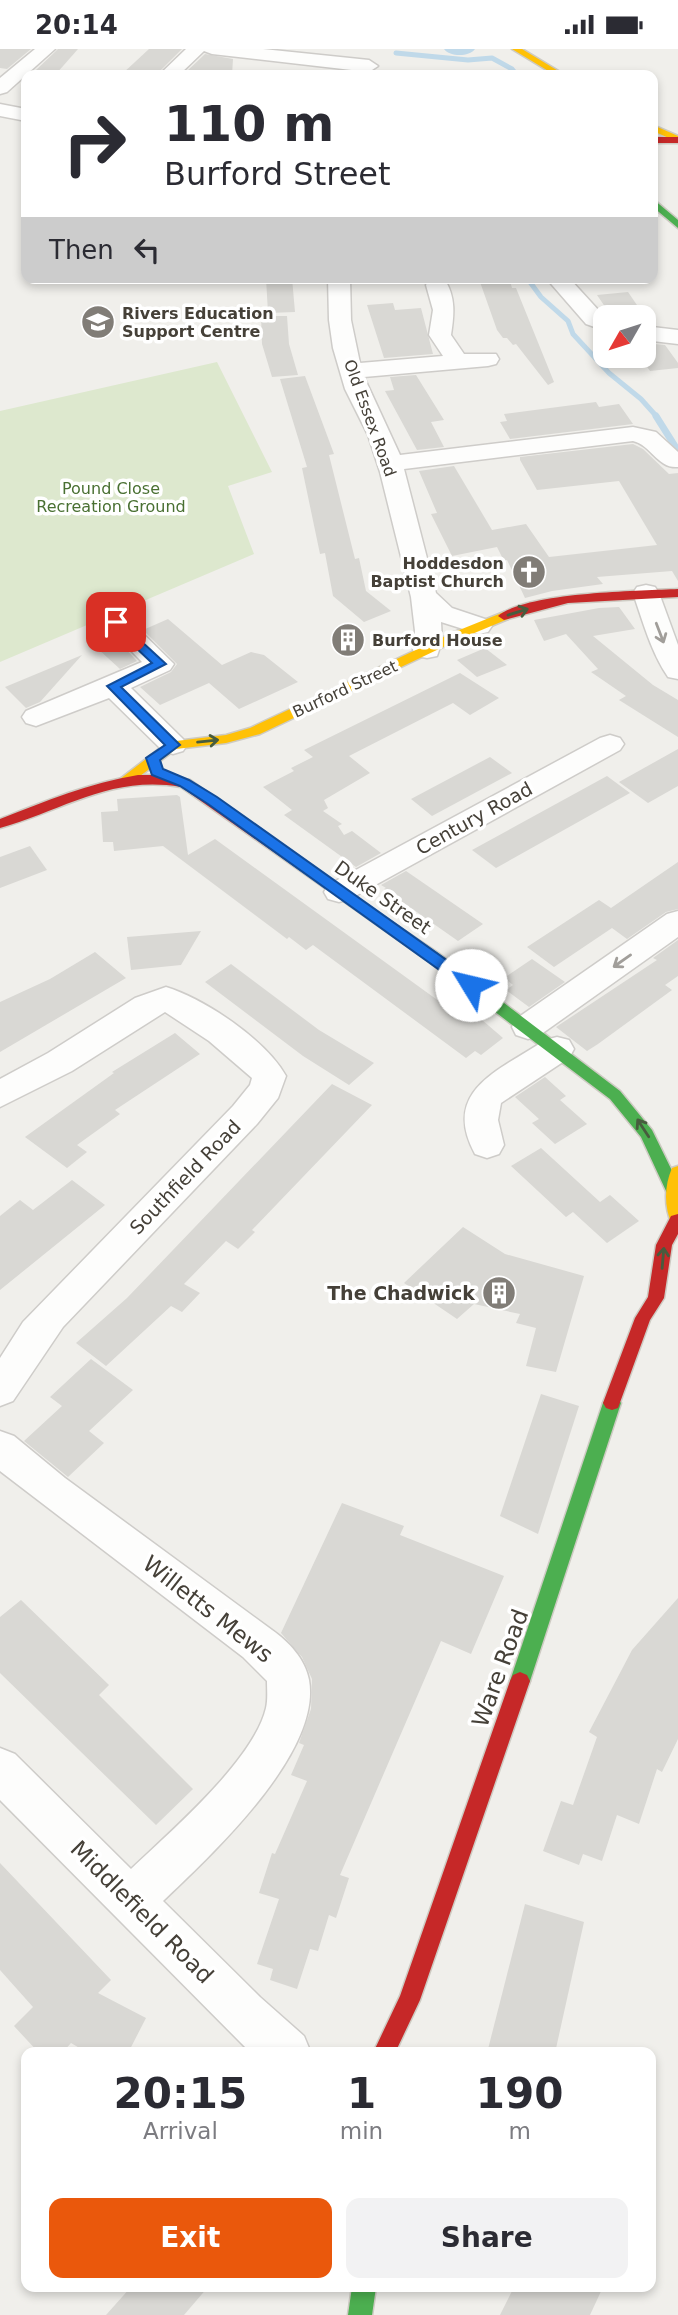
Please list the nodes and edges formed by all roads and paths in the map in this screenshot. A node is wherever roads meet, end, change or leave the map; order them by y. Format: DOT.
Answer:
graph roads {
  1 [pos="46,49"];
  2 [pos="197,49"];
  3 [pos="212,49"];
  4 [pos="516,49"];
  5 [pos="371,63"];
  6 [pos="21,70"];
  7 [pos="21,70"];
  8 [pos="174,70"];
  9 [pos="553,70"];
  10 [pos="0,88"];
  11 [pos="0,110"];
  12 [pos="21,114"];
  13 [pos="658,130"];
  14 [pos="658,140"];
  15 [pos="678,140"];
  16 [pos="658,201"];
  17 [pos="676,202"];
  18 [pos="658,206"];
  19 [pos="678,225"];
  20 [pos="339,284"];
  21 [pos="562,284"];
  22 [pos="436,285"];
  23 [pos="593,318"];
  24 [pos="656,335"];
  25 [pos="678,337"];
  26 [pos="488,359"];
  27 [pos="458,362"];
  28 [pos="351,371"];
  29 [pos="674,461"];
  30 [pos="389,464"];
  31 [pos="646,593"];
  32 [pos="678,593"];
  33 [pos="424,596"];
  34 [pos="116,622"];
  35 [pos="479,626"];
  36 [pos="426,650"];
  37 [pos="678,671"];
  38 [pos="113,686"];
  39 [pos="36,717"];
  40 [pos="256,731"];
  41 [pos="610,744"];
  42 [pos="163,752"];
  43 [pos="225,754"];
  44 [pos="166,776"];
  45 [pos="127,779"];
  46 [pos="215,780"];
  47 [pos="232,814"];
  48 [pos="0,824"];
  49 [pos="339,891"];
  50 [pos="678,922"];
  51 [pos="528,1027"];
  52 [pos="557,1049"];
  53 [pos="0,1094"];
  54 [pos="487,1145"];
  55 [pos="678,1172"];
  56 [pos="673,1189"];
  57 [pos="678,1221"];
  58 [pos="678,1293"];
  59 [pos="656,1298"];
  60 [pos="0,1390"];
  61 [pos="0,1448"];
  62 [pos="0,1769"];
  63 [pos="130,1901"];
  64 [pos="280,2047"];
  65 [pos="387,2047"];
  66 [pos="363,2292"];
  67 [pos="360,2315"];
  1 -- 7 [label="street"];
  2 -- 8 [label="street"];
  3 -- 5 [label="street"];
  4 -- 9 [label="street"];
  6 -- 10 [label="street"];
  11 -- 12 [label="street"];
  13 -- 15 [label="street"];
  14 -- 15 [label="street"];
  16 -- 17 [label="street"];
  18 -- 19 [label="street"];
  20 -- 28 [label="street, Old Essex Road"];
  21 -- 23 [label="street"];
  22 -- 27 [label="street"];
  24 -- 25 [label="street"];
  26 -- 27 [label="street"];
  27 -- 28 [label="street"];
  28 -- 30 [label="street, Old Essex Road"];
  29 -- 30 [label="street"];
  30 -- 33 [label="street, Old Essex Road"];
  31 -- 32 [label="street, Burford Street"];
  35 -- 31 [label="street, Burford Street, one-way"];
  31 -- 37 [label="street, one-way"];
  33 -- 35 [label="street"];
  33 -- 36 [label="street, Old Essex Road"];
  34 -- 38 [label="street"];
  35 -- 36 [label="street, Burford Street"];
  36 -- 40 [label="street, Burford Street"];
  38 -- 39 [label="street"];
  38 -- 42 [label="street"];
  42 -- 40 [label="street, Burford Street, one-way"];
  40 -- 43 [label="street, Burford Street"];
  41 -- 49 [label="street, Century Road"];
  42 -- 44 [label="street"];
  42 -- 45 [label="street"];
  44 -- 45 [label="street"];
  44 -- 47 [label="street, Duke Street"];
  45 -- 48 [label="street"];
  46 -- 47 [label="street"];
  47 -- 49 [label="street, Duke Street"];
  49 -- 51 [label="street, Duke Street"];
  50 -- 51 [label="street, one-way"];
  51 -- 52 [label="street, Duke Street"];
  52 -- 54 [label="street"];
  56 -- 52 [label="street, Duke Street, one-way"];
  53 -- 60 [label="street, Southfield Road"];
  55 -- 56 [label="street"];
  56 -- 57 [label="street"];
  59 -- 57 [label="street, Ware Road, one-way"];
  58 -- 59 [label="street"];
  59 -- 65 [label="street, Ware Road"];
  61 -- 63 [label="street, Willetts Mews"];
  62 -- 63 [label="street, Middlefield Road"];
  63 -- 64 [label="street, Middlefield Road"];
  66 -- 67 [label="street"];
}
